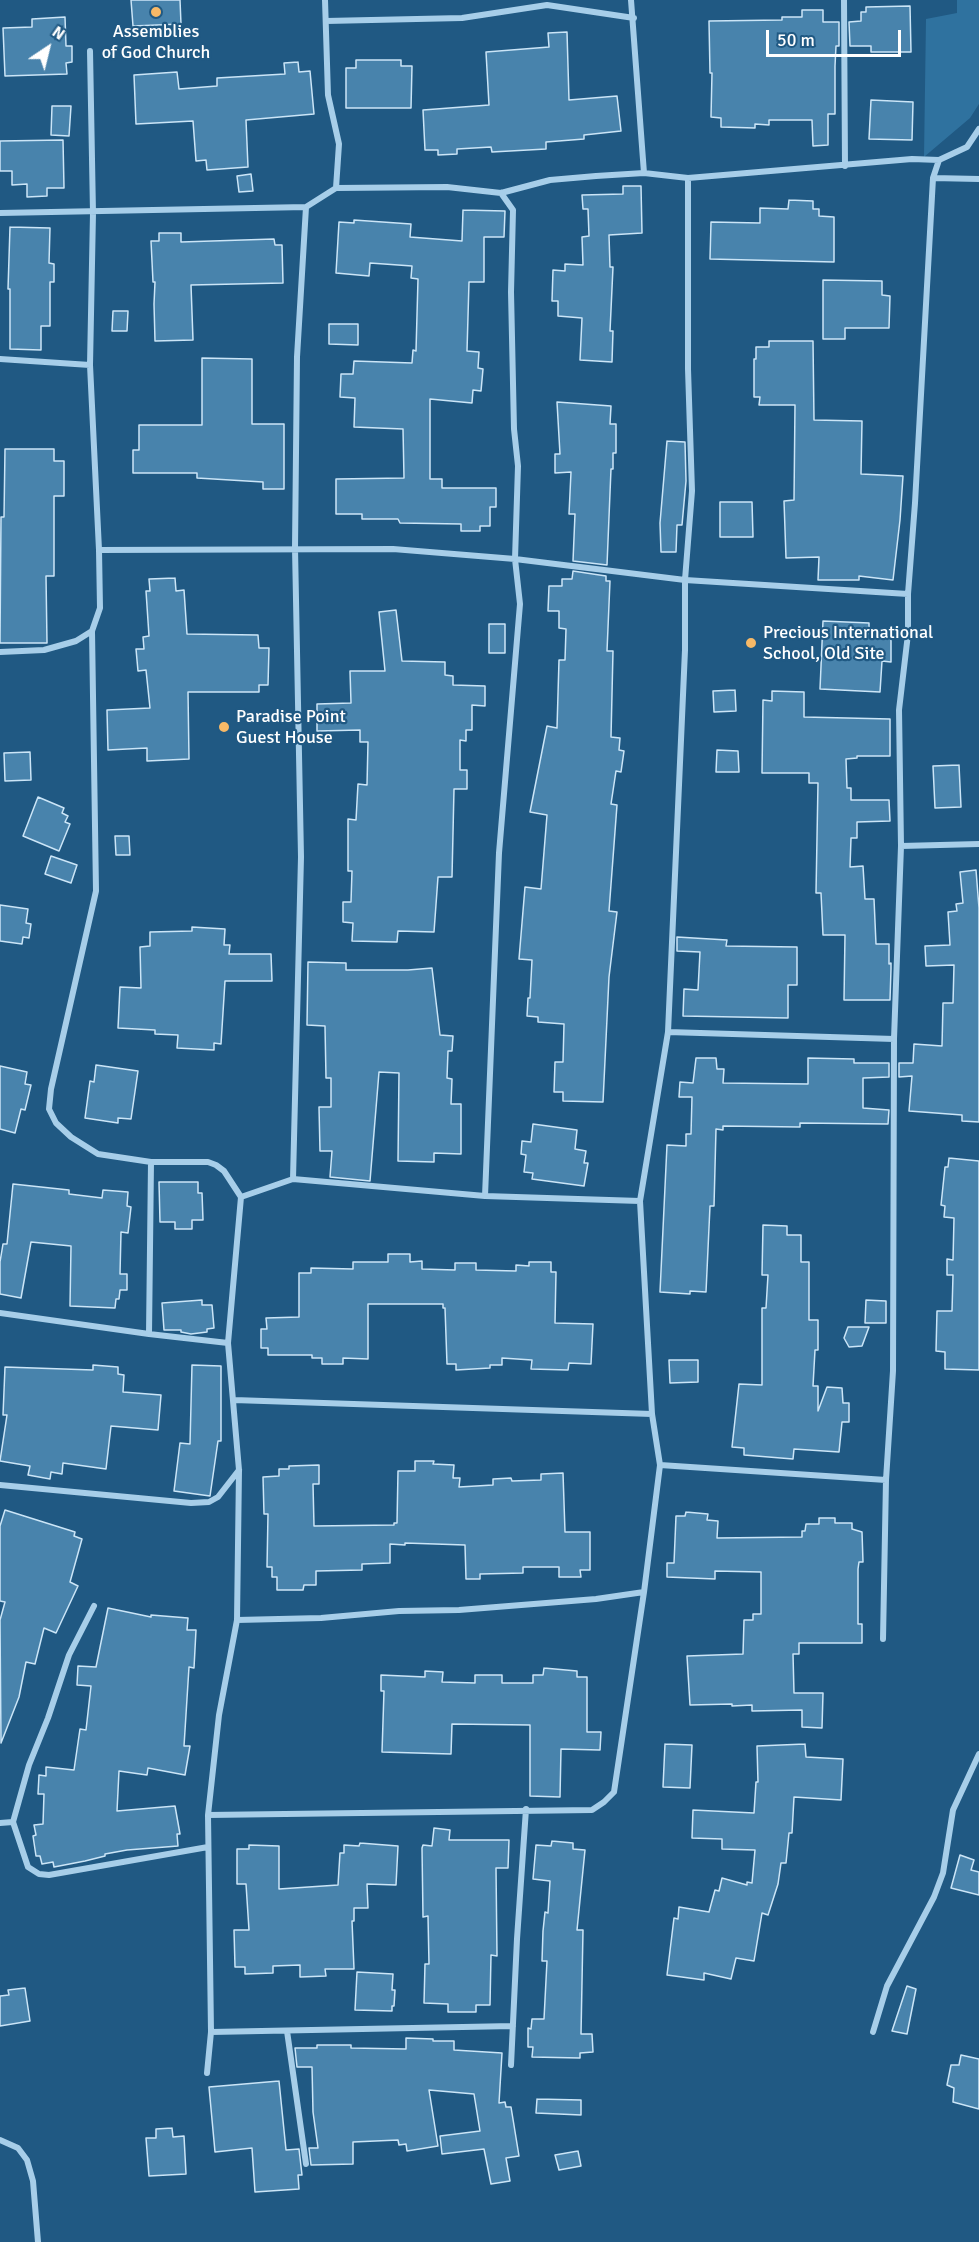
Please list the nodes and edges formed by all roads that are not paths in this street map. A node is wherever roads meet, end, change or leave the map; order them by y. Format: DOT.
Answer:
graph roads {
  1 [pos="325,0"];
  2 [pos="631,0"];
  3 [pos="844,0"];
  4 [pos="634,18"];
  5 [pos="326,21"];
  6 [pos="90,51"];
  7 [pos="979,129"];
  8 [pos="939,160"];
  9 [pos="845,166"];
  10 [pos="644,173"];
  11 [pos="688,178"];
  12 [pos="933,178"];
  13 [pos="979,179"];
  14 [pos="336,188"];
  15 [pos="501,193"];
  16 [pos="306,207"];
  17 [pos="0,213"];
  18 [pos="93,213"];
  19 [pos="0,359"];
  20 [pos="90,365"];
  21 [pos="99,549"];
  22 [pos="295,549"];
  23 [pos="515,559"];
  24 [pos="685,580"];
  25 [pos="908,594"];
  26 [pos="92,631"];
  27 [pos="0,652"];
  28 [pos="979,844"];
  29 [pos="901,846"];
  30 [pos="668,1032"];
  31 [pos="894,1039"];
  32 [pos="151,1162"];
  33 [pos="293,1179"];
  34 [pos="485,1196"];
  35 [pos="242,1197"];
  36 [pos="640,1201"];
  37 [pos="0,1313"];
  38 [pos="148,1335"];
  39 [pos="228,1343"];
  40 [pos="234,1400"];
  41 [pos="652,1414"];
  42 [pos="660,1465"];
  43 [pos="239,1470"];
  44 [pos="886,1480"];
  45 [pos="0,1485"];
  46 [pos="644,1592"];
  47 [pos="94,1606"];
  48 [pos="237,1620"];
  49 [pos="883,1639"];
  50 [pos="979,1754"];
  51 [pos="526,1809"];
  52 [pos="208,1815"];
  53 [pos="13,1822"];
  54 [pos="0,1823"];
  55 [pos="208,1847"];
  56 [pos="513,2026"];
  57 [pos="287,2031"];
  58 [pos="211,2032"];
  59 [pos="873,2032"];
  60 [pos="511,2066"];
  61 [pos="207,2073"];
  62 [pos="0,2140"];
  63 [pos="306,2164"];
  64 [pos="38,2242"];
  1 -- 5 [label="street"];
  2 -- 4 [label="street"];
  3 -- 9 [label="street"];
  4 -- 5 [label="street"];
  4 -- 10 [label="street"];
  5 -- 14 [label="street"];
  6 -- 18 [label="street"];
  7 -- 8 [label="street"];
  8 -- 9 [label="street"];
  8 -- 12 [label="street"];
  9 -- 11 [label="street"];
  10 -- 11 [label="street"];
  10 -- 15 [label="street"];
  11 -- 24 [label="street"];
  12 -- 13 [label="street"];
  12 -- 25 [label="street"];
  14 -- 15 [label="street"];
  14 -- 16 [label="street"];
  15 -- 23 [label="street"];
  16 -- 18 [label="street"];
  16 -- 22 [label="street"];
  17 -- 18 [label="street"];
  18 -- 20 [label="street"];
  19 -- 20 [label="street"];
  20 -- 21 [label="street"];
  21 -- 22 [label="street"];
  21 -- 26 [label="street"];
  22 -- 23 [label="street"];
  22 -- 33 [label="street"];
  23 -- 24 [label="street"];
  23 -- 34 [label="street"];
  24 -- 25 [label="street"];
  24 -- 30 [label="street"];
  25 -- 29 [label="street"];
  26 -- 27 [label="street"];
  26 -- 32 [label="street"];
  28 -- 29 [label="street"];
  29 -- 31 [label="street"];
  30 -- 31 [label="street"];
  30 -- 36 [label="street"];
  31 -- 44 [label="street"];
  32 -- 35 [label="street"];
  32 -- 38 [label="street"];
  33 -- 34 [label="street"];
  33 -- 35 [label="street"];
  34 -- 36 [label="street"];
  35 -- 39 [label="street"];
  36 -- 41 [label="street"];
  37 -- 38 [label="street"];
  38 -- 39 [label="street"];
  39 -- 40 [label="street"];
  40 -- 41 [label="street"];
  40 -- 43 [label="street"];
  41 -- 42 [label="street"];
  42 -- 44 [label="street"];
  42 -- 46 [label="street"];
  43 -- 45 [label="street"];
  43 -- 48 [label="street"];
  44 -- 49 [label="street"];
  46 -- 48 [label="street"];
  46 -- 51 [label="street"];
  47 -- 53 [label="street"];
  48 -- 52 [label="street"];
  50 -- 59 [label="street"];
  51 -- 52 [label="street"];
  51 -- 56 [label="street"];
  52 -- 55 [label="street"];
  53 -- 54 [label="street"];
  53 -- 55 [label="street"];
  55 -- 58 [label="street"];
  56 -- 57 [label="street"];
  56 -- 60 [label="street"];
  57 -- 58 [label="street"];
  57 -- 63 [label="street"];
  58 -- 61 [label="street"];
  62 -- 64 [label="street"];
}
